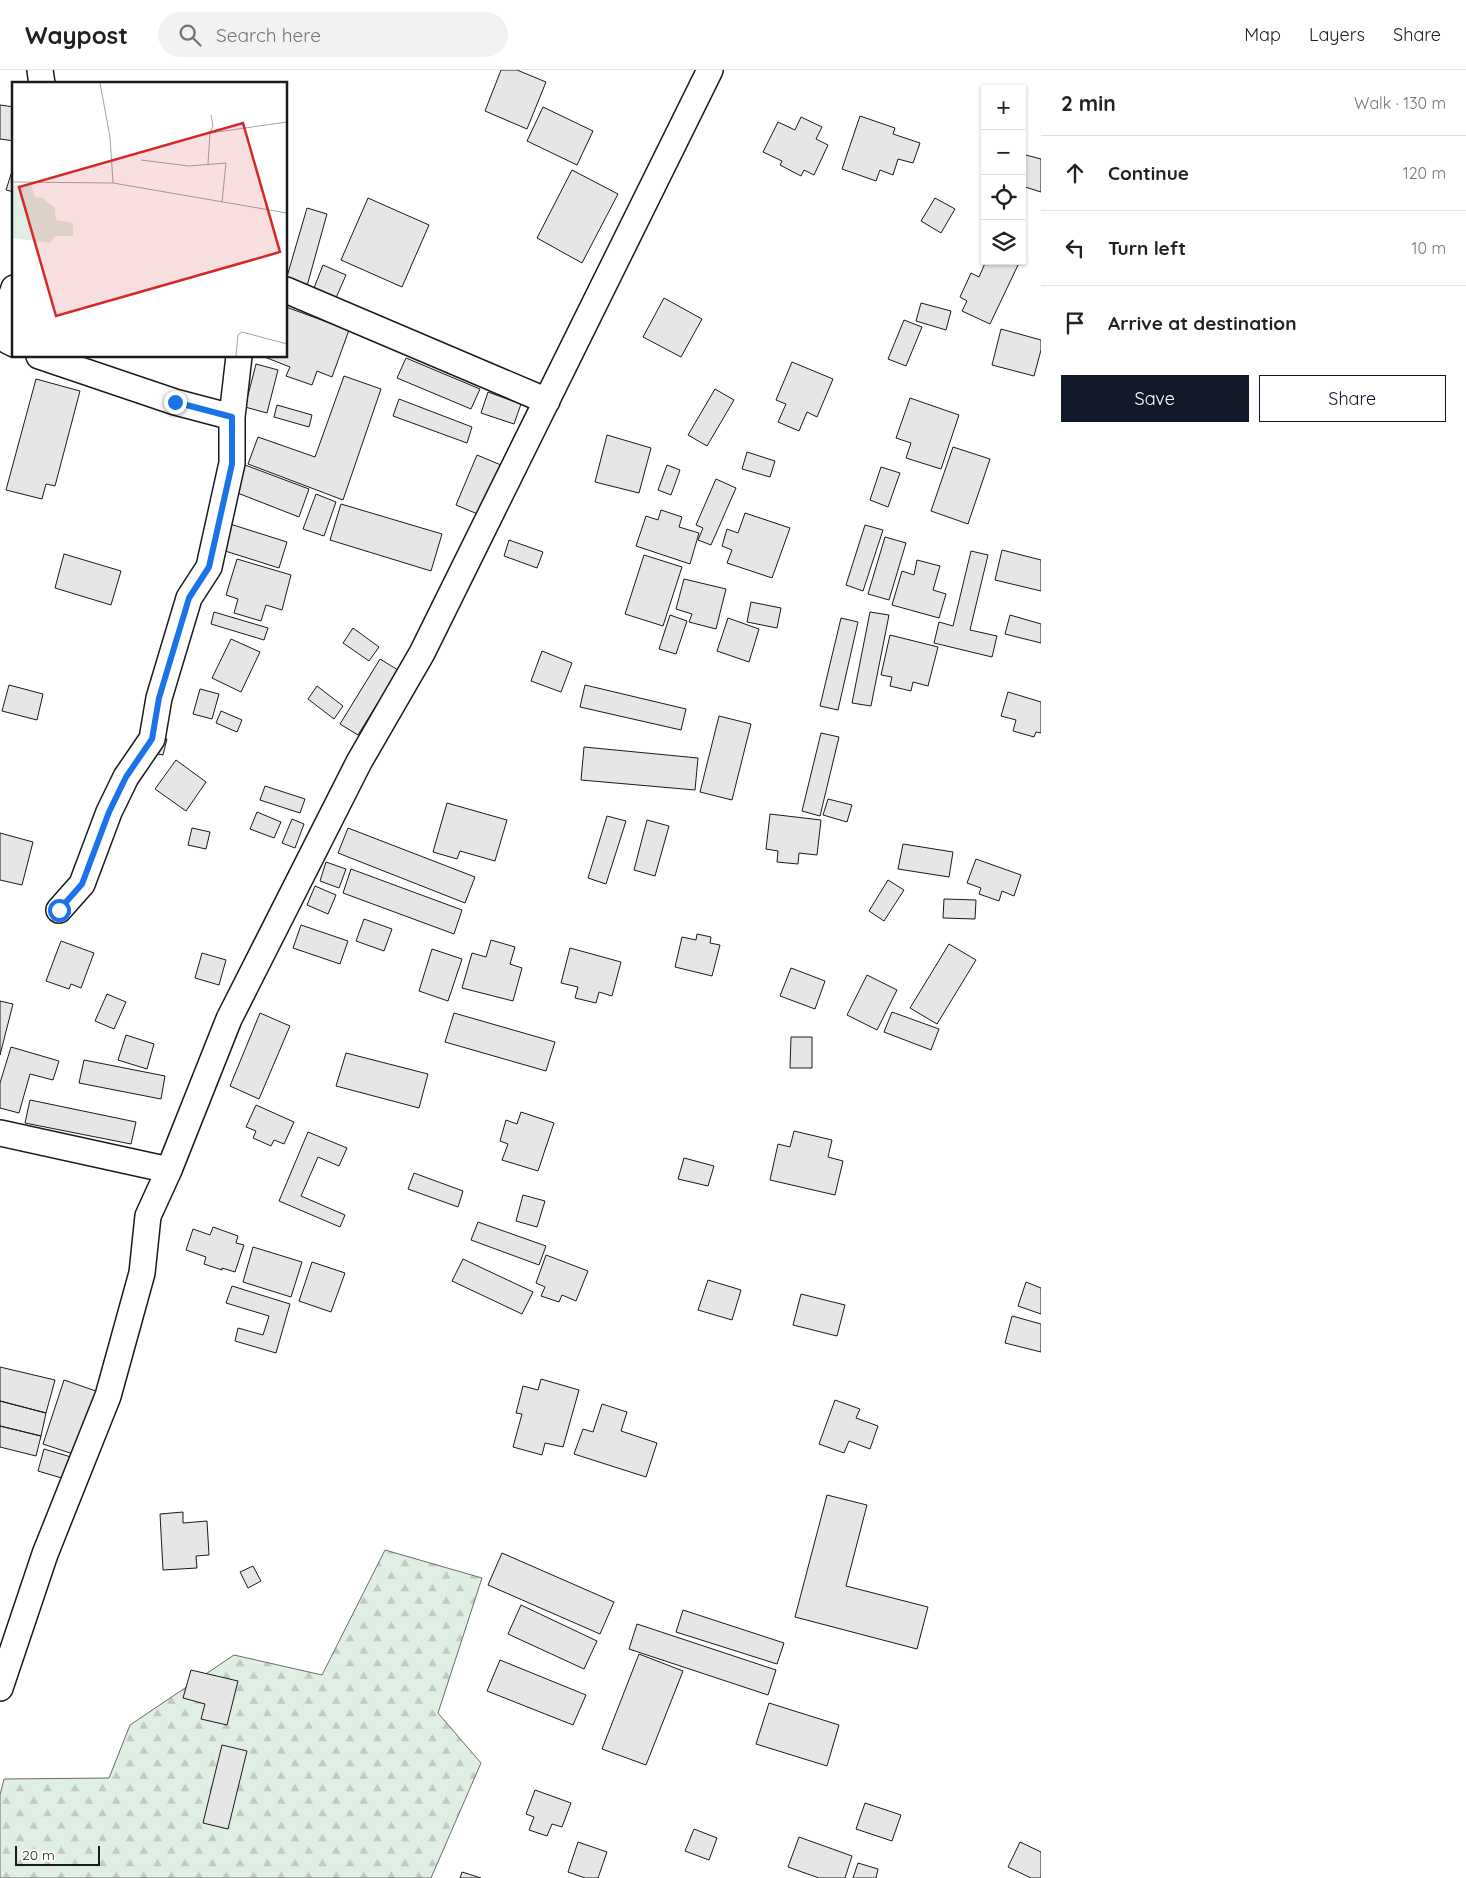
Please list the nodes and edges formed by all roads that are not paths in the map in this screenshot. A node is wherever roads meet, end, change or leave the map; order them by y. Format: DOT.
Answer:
graph roads {
  1 [pos="710,70"];
  2 [pos="288,291"];
  3 [pos="12,294"];
  4 [pos="7,340"];
  5 [pos="45,358"];
  6 [pos="239,358"];
  7 [pos="547,400"];
  8 [pos="232,417"];
  9 [pos="59,910"];
  10 [pos="0,1132"];
  11 [pos="169,1170"];
  12 [pos="0,1688"];
  1 -- 7 [label="street"];
  2 -- 7 [label="street"];
  3 -- 4 [label="street"];
  5 -- 8 [label="street"];
  6 -- 8 [label="street"];
  7 -- 11 [label="street"];
  8 -- 9 [label="street"];
  10 -- 11 [label="street"];
  11 -- 12 [label="street"];
}
